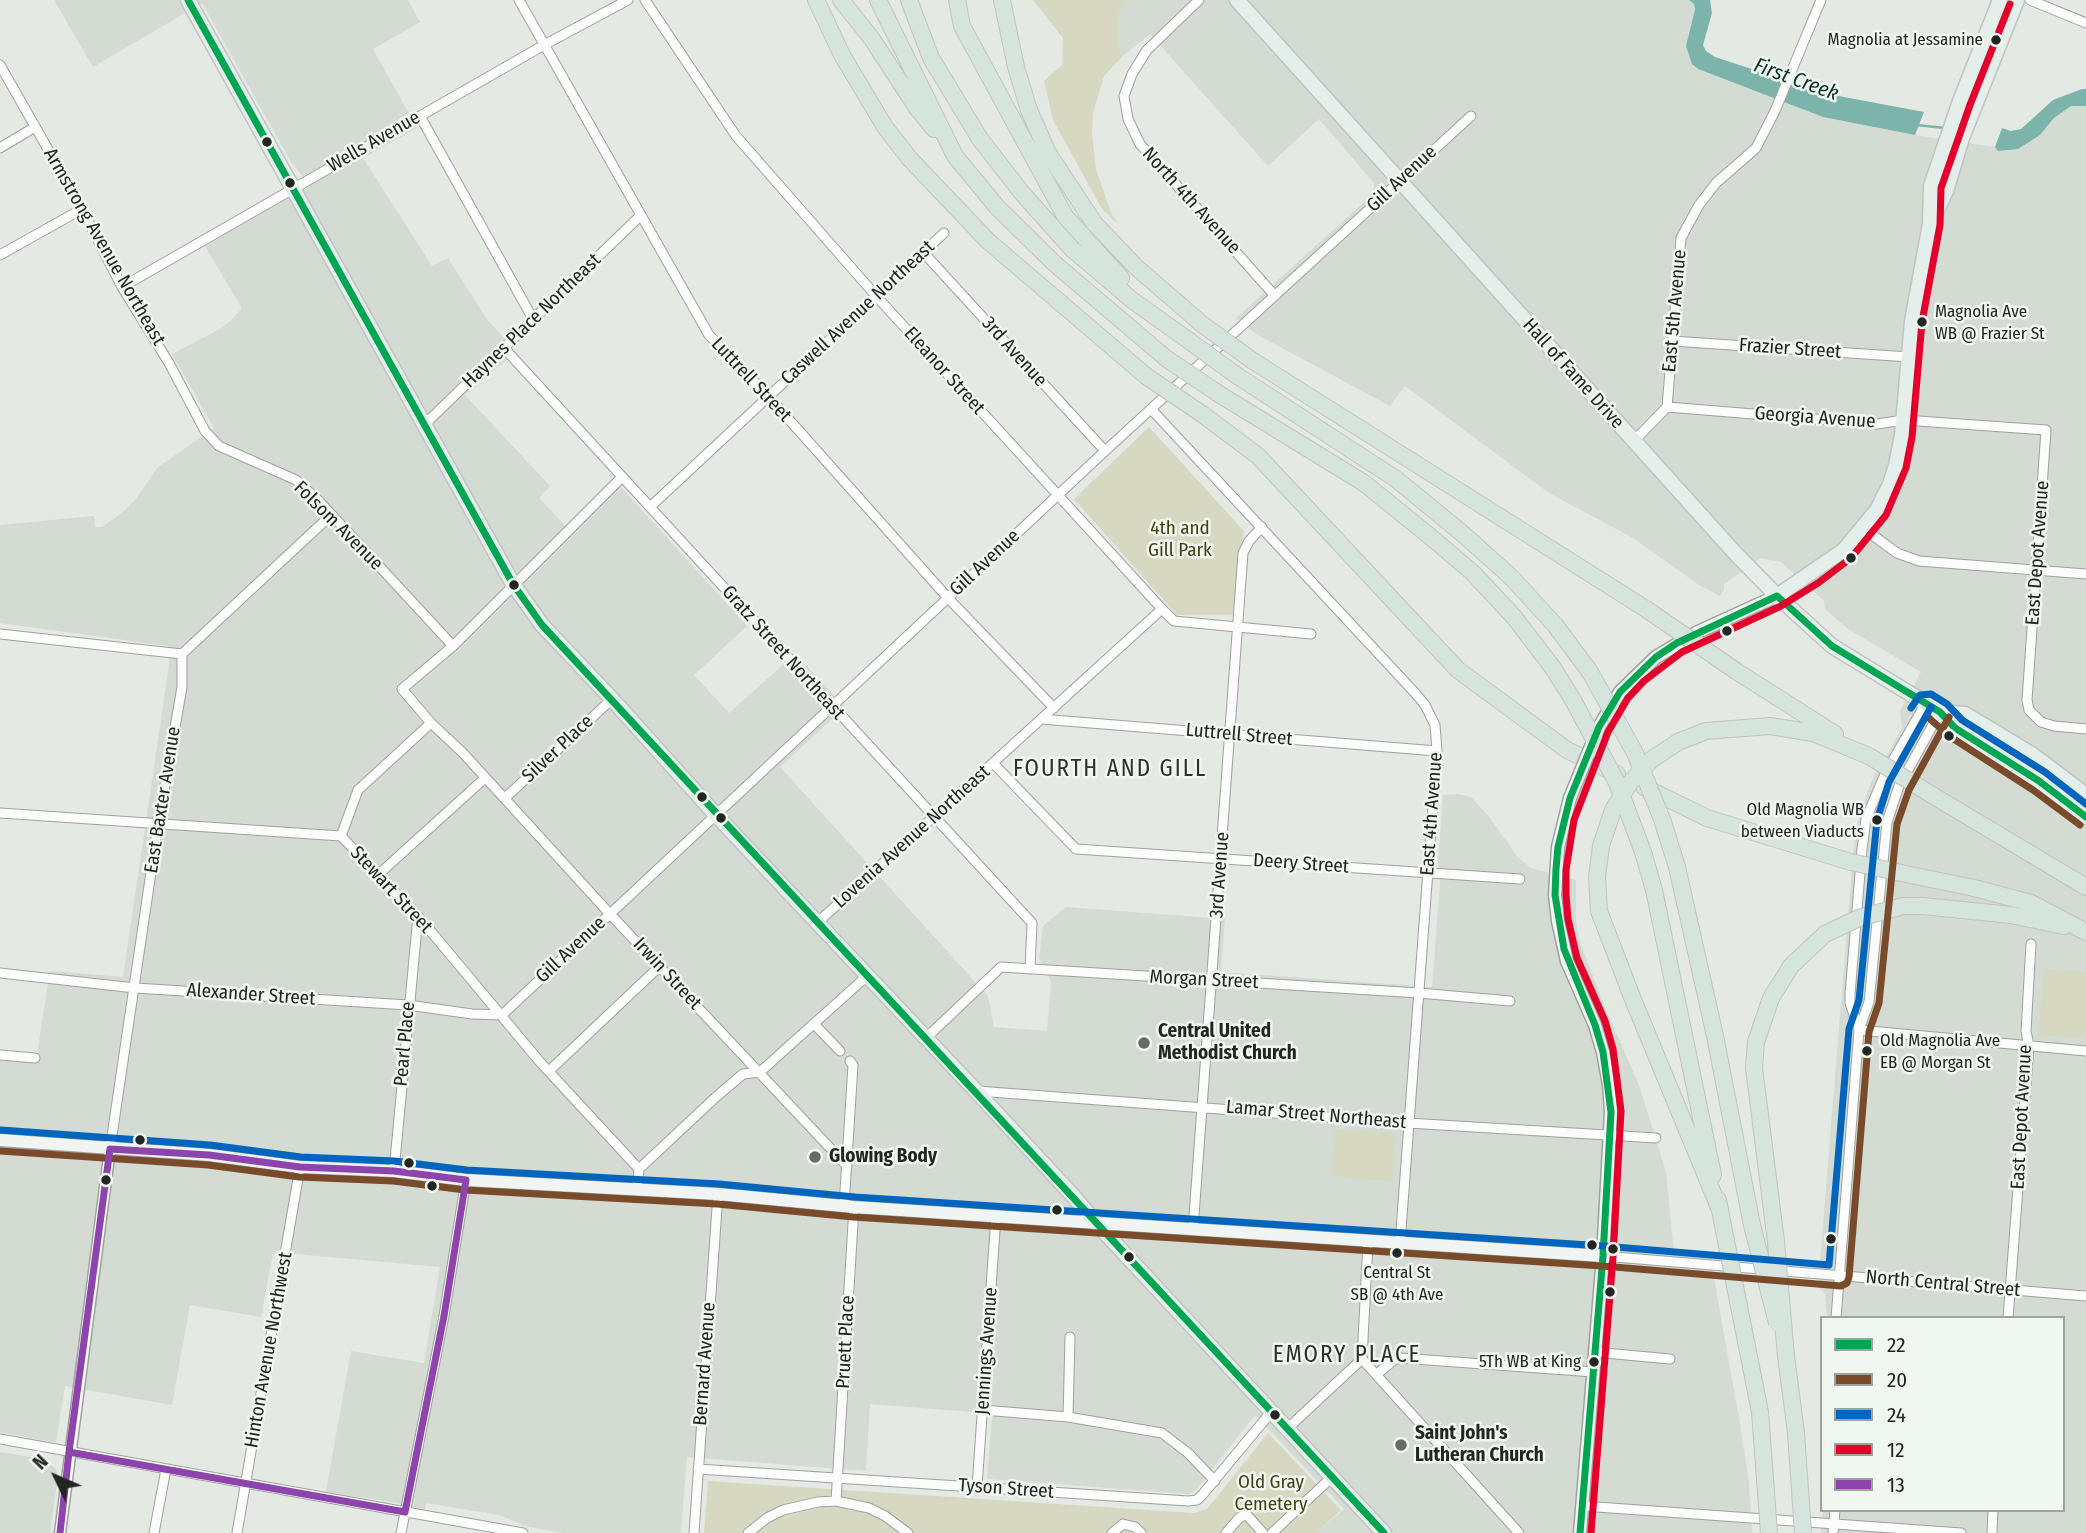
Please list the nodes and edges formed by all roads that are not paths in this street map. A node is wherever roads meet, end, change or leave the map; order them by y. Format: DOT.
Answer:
graph roads {
  1 [pos="188,0"];
  2 [pos="519,0"];
  3 [pos="628,0"];
  4 [pos="645,0"];
  5 [pos="816,0"];
  6 [pos="878,0"];
  7 [pos="909,0"];
  8 [pos="957,0"];
  9 [pos="1002,0"];
  10 [pos="1199,0"];
  11 [pos="1237,0"];
  12 [pos="1821,0"];
  13 [pos="2000,0"];
  14 [pos="2017,0"];
  15 [pos="2030,0"];
  16 [pos="846,6"];
  17 [pos="2086,23"];
  18 [pos="544,45"];
  19 [pos="0,65"];
  20 [pos="420,116"];
  21 [pos="1471,116"];
  22 [pos="36,127"];
  23 [pos="0,148"];
  24 [pos="955,156"];
  25 [pos="1398,181"];
  26 [pos="294,188"];
  27 [pos="82,209"];
  28 [pos="640,216"];
  29 [pos="1930,224"];
  30 [pos="944,233"];
  31 [pos="923,252"];
  32 [pos="0,255"];
  33 [pos="122,287"];
  34 [pos="1275,296"];
  35 [pos="877,297"];
  36 [pos="533,319"];
  37 [pos="1164,322"];
  38 [pos="1672,341"];
  39 [pos="504,348"];
  40 [pos="1909,356"];
  41 [pos="768,396"];
  42 [pos="1667,407"];
  43 [pos="1151,409"];
  44 [pos="1904,420"];
  45 [pos="424,425"];
  46 [pos="2046,430"];
  47 [pos="205,431"];
  48 [pos="1634,441"];
  49 [pos="1105,451"];
  50 [pos="622,477"];
  51 [pos="1057,496"];
  52 [pos="650,507"];
  53 [pos="331,515"];
  54 [pos="1262,527"];
  55 [pos="1863,528"];
  56 [pos="2037,571"];
  57 [pos="2086,574"];
  58 [pos="513,584"];
  59 [pos="1777,596"];
  60 [pos="948,598"];
  61 [pos="1162,609"];
  62 [pos="1238,627"];
  63 [pos="0,634"];
  64 [pos="1311,634"];
  65 [pos="453,646"];
  66 [pos="181,654"];
  67 [pos="612,699"];
  68 [pos="1926,703"];
  69 [pos="832,706"];
  70 [pos="1054,708"];
  71 [pos="1940,712"];
  72 [pos="1041,719"];
  73 [pos="431,723"];
  74 [pos="2086,729"];
  75 [pos="1230,734"];
  76 [pos="1437,751"];
  77 [pos="1870,755"];
  78 [pos="993,763"];
  79 [pos="485,778"];
  80 [pos="2086,795"];
  81 [pos="505,799"];
  82 [pos="0,813"];
  83 [pos="716,815"];
  84 [pos="934,817"];
  85 [pos="2086,817"];
  86 [pos="158,825"];
  87 [pos="341,836"];
  88 [pos="1221,858"];
  89 [pos="1429,873"];
  90 [pos="379,874"];
  91 [pos="1520,879"];
  92 [pos="2086,887"];
  93 [pos="610,914"];
  94 [pos="418,916"];
  95 [pos="818,922"];
  96 [pos="2085,932"];
  97 [pos="2031,944"];
  98 [pos="660,967"];
  99 [pos="1030,969"];
  100 [pos="0,973"];
  101 [pos="867,976"];
  102 [pos="1212,980"];
  103 [pos="135,988"];
  104 [pos="1419,993"];
  105 [pos="1510,1001"];
  106 [pos="408,1005"];
  107 [pos="502,1014"];
  108 [pos="814,1024"];
  109 [pos="1859,1030"];
  110 [pos="926,1038"];
  111 [pos="2029,1046"];
  112 [pos="840,1051"];
  113 [pos="2086,1051"];
  114 [pos="0,1055"];
  115 [pos="35,1058"];
  116 [pos="850,1060"];
  117 [pos="549,1071"];
  118 [pos="760,1072"];
  119 [pos="976,1091"];
  120 [pos="1202,1106"];
  121 [pos="1408,1123"];
  122 [pos="1611,1136"];
  123 [pos="1656,1138"];
  124 [pos="0,1140"];
  125 [pos="110,1149"];
  126 [pos="847,1166"];
  127 [pos="300,1167"];
  128 [pos="639,1168"];
  129 [pos="394,1171"];
  130 [pos="466,1180"];
  131 [pos="637,1190"];
  132 [pos="718,1194"];
  133 [pos="849,1207"];
  134 [pos="1720,1210"];
  135 [pos="996,1216"];
  136 [pos="1096,1223"];
  137 [pos="1193,1229"];
  138 [pos="1368,1242"];
  139 [pos="1400,1243"];
  140 [pos="1602,1256"];
  141 [pos="1839,1276"];
  142 [pos="2011,1289"];
  143 [pos="2086,1296"];
  144 [pos="1836,1316"];
  145 [pos="2008,1316"];
  146 [pos="1070,1337"];
  147 [pos="1594,1352"];
  148 [pos="1786,1356"];
  149 [pos="1362,1359"];
  150 [pos="1670,1359"];
  151 [pos="1594,1372"];
  152 [pos="1377,1374"];
  153 [pos="983,1410"];
  154 [pos="1272,1411"];
  155 [pos="1068,1417"];
  156 [pos="1288,1428"];
  157 [pos="0,1439"];
  158 [pos="69,1452"];
  159 [pos="166,1469"];
  160 [pos="698,1469"];
  161 [pos="1332,1477"];
  162 [pos="837,1478"];
  163 [pos="1215,1480"];
  164 [pos="247,1484"];
  165 [pos="977,1487"];
  166 [pos="836,1501"];
  167 [pos="1583,1506"];
  168 [pos="405,1512"];
  169 [pos="1993,1512"];
  170 [pos="1834,1529"];
  171 [pos="60,1533"];
  172 [pos="153,1533"];
  173 [pos="237,1533"];
  174 [pos="401,1533"];
  175 [pos="523,1533"];
  176 [pos="694,1533"];
  177 [pos="748,1533"];
  178 [pos="908,1533"];
  179 [pos="1112,1533"];
  180 [pos="1141,1533"];
  181 [pos="1226,1533"];
  182 [pos="1263,1533"];
  183 [pos="1272,1533"];
  184 [pos="1384,1533"];
  185 [pos="1518,1533"];
  186 [pos="1580,1533"];
  187 [pos="1769,1533"];
  188 [pos="1803,1533"];
  189 [pos="1961,1533"];
  190 [pos="1992,1533"];
  1 -- 26 [label="main road"];
  2 -- 18 [label="street, Luttrell Street"];
  3 -- 18 [label="street, Wells Avenue"];
  4 -- 35 [label="street, Eleanor Street"];
  5 -- 96 [label="highway, bridge"];
  6 -- 24 [label="highway"];
  7 -- 37 [label="highway"];
  8 -- 37 [label="highway"];
  9 -- 77 [label="highway, bridge"];
  10 -- 34 [label="street, North 4th Avenue"];
  11 -- 25 [label="main road, Hall of Fame Drive"];
  12 -- 38 [label="street, East 5th Avenue"];
  13 -- 29 [label="main road"];
  14 -- 29 [label="main road"];
  15 -- 17 [label="street"];
  16 -- 24 [label="highway"];
  18 -- 20 [label="street, Wells Avenue"];
  18 -- 28 [label="street, Luttrell Street"];
  19 -- 22 [label="street, Armstrong Avenue Northeast"];
  20 -- 26 [label="street, Wells Avenue"];
  20 -- 36 [label="street"];
  21 -- 25 [label="street, Gill Avenue"];
  22 -- 23 [label="street"];
  22 -- 27 [label="street, Armstrong Avenue Northeast"];
  24 -- 134 [label="highway, bridge"];
  25 -- 34 [label="street, Gill Avenue"];
  25 -- 48 [label="main road, Hall of Fame Drive"];
  26 -- 33 [label="street, Wells Avenue"];
  26 -- 45 [label="main road"];
  27 -- 32 [label="street"];
  27 -- 33 [label="street, Armstrong Avenue Northeast"];
  28 -- 36 [label="street, Haynes Place Northeast"];
  28 -- 41 [label="street, Luttrell Street"];
  29 -- 40 [label="main road"];
  30 -- 31 [label="street, Caswell Avenue Northeast"];
  31 -- 35 [label="street, Caswell Avenue Northeast"];
  31 -- 49 [label="street, 3rd Avenue"];
  33 -- 47 [label="street, Armstrong Avenue Northeast"];
  34 -- 43 [label="street, Gill Avenue"];
  35 -- 41 [label="street, Caswell Avenue Northeast"];
  35 -- 51 [label="street, Eleanor Street"];
  36 -- 39 [label="street, Haynes Place Northeast"];
  37 -- 148 [label="highway, bridge"];
  38 -- 40 [label="street, Frazier Street"];
  38 -- 42 [label="street, East 5th Avenue"];
  39 -- 45 [label="street, Haynes Place Northeast"];
  39 -- 50 [label="street, Gratz Street Northeast"];
  40 -- 44 [label="main road"];
  41 -- 52 [label="street, Caswell Avenue Northeast"];
  41 -- 60 [label="street, Luttrell Street"];
  42 -- 44 [label="street, Georgia Avenue"];
  42 -- 48 [label="street"];
  43 -- 49 [label="street, Gill Avenue"];
  43 -- 54 [label="street, East 4th Avenue"];
  44 -- 46 [label="street, Georgia Avenue"];
  44 -- 55 [label="main road"];
  45 -- 58 [label="main road"];
  46 -- 56 [label="street, East Depot Avenue"];
  47 -- 53 [label="street, Folsom Avenue"];
  48 -- 59 [label="main road, Hall of Fame Drive"];
  49 -- 51 [label="street, Gill Avenue"];
  50 -- 52 [label="street, Gratz Street Northeast"];
  50 -- 58 [label="street"];
  51 -- 60 [label="street, Gill Avenue"];
  51 -- 61 [label="street, Eleanor Street"];
  52 -- 69 [label="street, Gratz Street Northeast"];
  53 -- 65 [label="street, Folsom Avenue"];
  53 -- 66 [label="street"];
  54 -- 62 [label="street, 3rd Avenue"];
  54 -- 76 [label="street, East 4th Avenue"];
  55 -- 56 [label="street"];
  55 -- 59 [label="main road"];
  56 -- 57 [label="street"];
  56 -- 74 [label="street, East Depot Avenue"];
  58 -- 65 [label="street"];
  58 -- 67 [label="main road"];
  59 -- 68 [label="main road, Hall of Fame Drive"];
  59 -- 122 [label="main road, bridge"];
  60 -- 69 [label="street, Gill Avenue"];
  60 -- 70 [label="street, Luttrell Street"];
  61 -- 62 [label="street, Eleanor Street"];
  61 -- 70 [label="street, Lovenia Avenue Northeast"];
  62 -- 64 [label="street, Eleanor Street"];
  62 -- 75 [label="street, 3rd Avenue"];
  63 -- 66 [label="street"];
  65 -- 73 [label="street, Irwin Street"];
  66 -- 86 [label="street, East Baxter Avenue"];
  67 -- 81 [label="street, Silver Place"];
  67 -- 83 [label="main road"];
  68 -- 71 [label="main road, Hall of Fame Drive"];
  68 -- 109 [label="street"];
  69 -- 83 [label="street, Gill Avenue"];
  69 -- 84 [label="street, Gratz Street Northeast"];
  70 -- 72 [label="street, Lovenia Avenue Northeast"];
  71 -- 80 [label="main road, Hall of Fame Drive"];
  71 -- 85 [label="main road, Hall of Fame Drive"];
  71 -- 109 [label="street"];
  72 -- 75 [label="street, Luttrell Street"];
  72 -- 78 [label="street, Lovenia Avenue Northeast"];
  73 -- 79 [label="street, Irwin Street"];
  73 -- 87 [label="street"];
  75 -- 76 [label="street, Luttrell Street"];
  75 -- 88 [label="street, 3rd Avenue"];
  76 -- 89 [label="street, East 4th Avenue"];
  77 -- 92 [label="highway, bridge"];
  77 -- 134 [label="highway, bridge"];
  78 -- 84 [label="street, Lovenia Avenue Northeast"];
  78 -- 88 [label="street, Deery Street"];
  79 -- 81 [label="street, Irwin Street"];
  79 -- 90 [label="street"];
  81 -- 93 [label="street, Irwin Street"];
  82 -- 86 [label="street, Stewart Street"];
  83 -- 93 [label="street, Gill Avenue"];
  83 -- 95 [label="main road"];
  84 -- 95 [label="street, Lovenia Avenue Northeast"];
  84 -- 99 [label="street, Gratz Street Northeast"];
  86 -- 87 [label="street, Stewart Street"];
  86 -- 103 [label="street, East Baxter Avenue"];
  87 -- 90 [label="street, Stewart Street"];
  88 -- 89 [label="street, Deery Street"];
  88 -- 102 [label="street, 3rd Avenue"];
  89 -- 91 [label="street, Deery Street"];
  89 -- 104 [label="street, East 4th Avenue"];
  90 -- 94 [label="street, Stewart Street"];
  93 -- 98 [label="street, Irwin Street"];
  93 -- 107 [label="street, Gill Avenue"];
  94 -- 106 [label="street, Pearl Place"];
  94 -- 107 [label="street, Stewart Street"];
  95 -- 101 [label="main road"];
  96 -- 148 [label="highway, bridge"];
  97 -- 111 [label="street, East Depot Avenue"];
  98 -- 117 [label="street"];
  98 -- 118 [label="street, Irwin Street"];
  99 -- 102 [label="street, Morgan Street"];
  99 -- 110 [label="street, Morgan Street"];
  100 -- 103 [label="street, Alexander Street"];
  101 -- 108 [label="street"];
  101 -- 110 [label="main road"];
  102 -- 104 [label="street, Morgan Street"];
  102 -- 120 [label="street, 3rd Avenue"];
  103 -- 106 [label="street, Alexander Street"];
  103 -- 125 [label="street, East Baxter Avenue"];
  104 -- 105 [label="street, Morgan Street"];
  104 -- 121 [label="street, East 4th Avenue"];
  106 -- 107 [label="street, Alexander Street"];
  106 -- 129 [label="street, Pearl Place"];
  107 -- 117 [label="street, Stewart Street"];
  108 -- 112 [label="street"];
  108 -- 118 [label="street"];
  109 -- 111 [label="street"];
  109 -- 141 [label="street"];
  110 -- 119 [label="main road"];
  111 -- 113 [label="street"];
  111 -- 142 [label="street, East Depot Avenue"];
  114 -- 115 [label="street"];
  116 -- 126 [label="street, Pruett Place"];
  117 -- 128 [label="street, Stewart Street"];
  118 -- 126 [label="street, Irwin Street"];
  118 -- 128 [label="street"];
  119 -- 120 [label="street, Lamar Street Northeast"];
  119 -- 136 [label="main road"];
  120 -- 121 [label="street, Lamar Street Northeast"];
  120 -- 137 [label="street, 3rd Avenue"];
  121 -- 122 [label="street, Lamar Street Northeast"];
  121 -- 139 [label="street, East 4th Avenue"];
  122 -- 123 [label="street, Lamar Street Northeast"];
  122 -- 140 [label="main road"];
  124 -- 125 [label="main road, North Central Street"];
  125 -- 127 [label="main road, North Central Street"];
  125 -- 158 [label="street"];
  126 -- 133 [label="street, Pruett Place"];
  127 -- 129 [label="main road, North Central Street"];
  127 -- 164 [label="street, Hinton Avenue Northwest"];
  128 -- 131 [label="street"];
  129 -- 130 [label="main road, North Central Street"];
  130 -- 131 [label="main road, North Central Street"];
  130 -- 168 [label="street"];
  131 -- 132 [label="main road, North Central Street"];
  132 -- 133 [label="main road, North Central Street"];
  132 -- 160 [label="street, Bernard Avenue"];
  133 -- 135 [label="main road, North Central Street"];
  133 -- 162 [label="street, Pruett Place"];
  134 -- 187 [label="highway, bridge"];
  135 -- 136 [label="main road, North Central Street"];
  135 -- 153 [label="street, Jennings Avenue"];
  136 -- 137 [label="main road, North Central Street"];
  136 -- 154 [label="main road"];
  137 -- 138 [label="main road, North Central Street"];
  138 -- 139 [label="main road, North Central Street"];
  138 -- 149 [label="street"];
  139 -- 140 [label="main road, North Central Street"];
  140 -- 141 [label="street, North Central Street"];
  140 -- 147 [label="main road"];
  141 -- 142 [label="street, North Central Street"];
  141 -- 144 [label="street"];
  142 -- 143 [label="street, North Central Street"];
  142 -- 145 [label="street, East Depot Avenue"];
  146 -- 155 [label="street"];
  147 -- 150 [label="street"];
  147 -- 151 [label="main road"];
  148 -- 188 [label="highway, bridge"];
  149 -- 152 [label="street"];
  149 -- 156 [label="street"];
  151 -- 152 [label="street"];
  151 -- 167 [label="main road"];
  152 -- 185 [label="street"];
  153 -- 155 [label="street"];
  153 -- 165 [label="street, Jennings Avenue"];
  154 -- 156 [label="main road"];
  154 -- 163 [label="street, Tyson Street"];
  155 -- 163 [label="street"];
  156 -- 161 [label="main road"];
  157 -- 158 [label="street"];
  158 -- 159 [label="street"];
  158 -- 171 [label="street"];
  159 -- 164 [label="street"];
  159 -- 172 [label="street"];
  160 -- 162 [label="street, Tyson Street"];
  160 -- 176 [label="street, Bernard Avenue"];
  161 -- 183 [label="street"];
  161 -- 184 [label="main road"];
  162 -- 165 [label="street, Tyson Street"];
  162 -- 166 [label="street, Pruett Place"];
  163 -- 165 [label="street, Tyson Street"];
  164 -- 168 [label="street"];
  164 -- 173 [label="street, Hinton Avenue Northwest"];
  166 -- 177 [label="street"];
  166 -- 178 [label="street"];
  167 -- 170 [label="street"];
  167 -- 186 [label="main road"];
  168 -- 174 [label="street"];
  168 -- 175 [label="street"];
  169 -- 190 [label="street"];
  170 -- 189 [label="street"];
  179 -- 180 [label="street"];
  181 -- 182 [label="street"];
}
